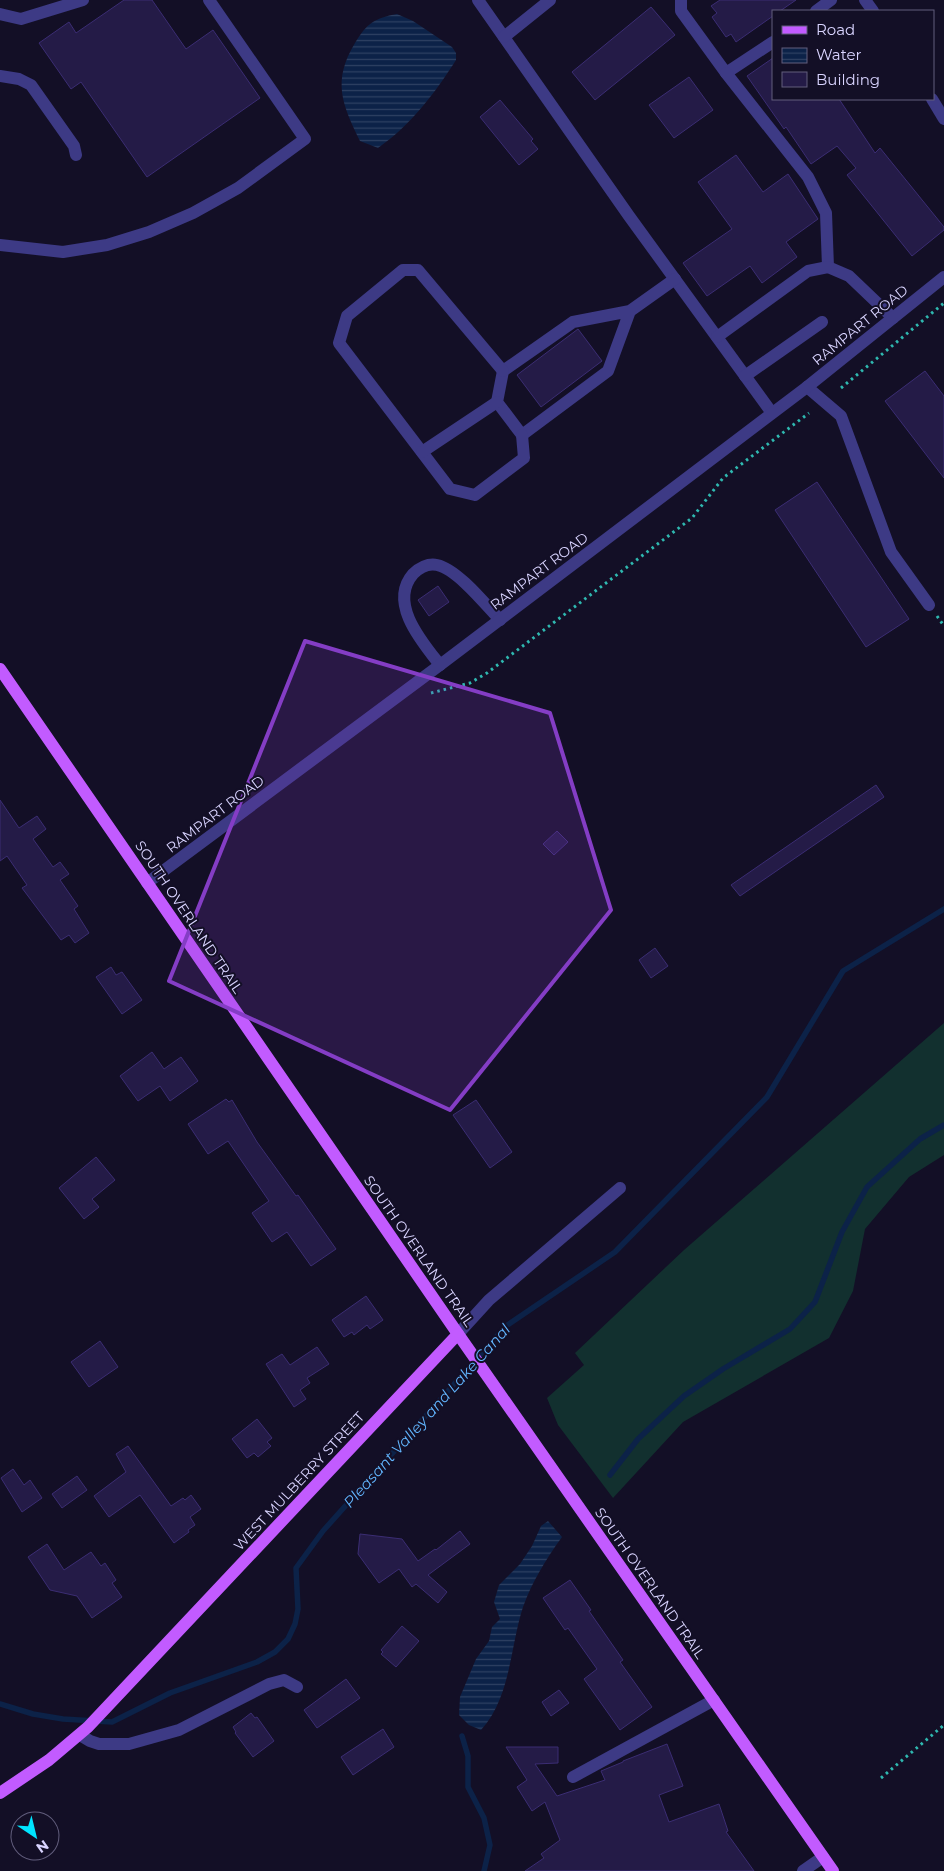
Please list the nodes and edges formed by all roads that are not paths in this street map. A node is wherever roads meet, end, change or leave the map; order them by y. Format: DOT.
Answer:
graph roads {
  1 [pos="83,0"];
  2 [pos="209,0"];
  3 [pos="478,0"];
  4 [pos="550,0"];
  5 [pos="681,0"];
  6 [pos="831,0"];
  7 [pos="817,10"];
  8 [pos="0,14"];
  9 [pos="504,37"];
  10 [pos="772,43"];
  11 [pos="726,73"];
  12 [pos="0,76"];
  13 [pos="933,100"];
  14 [pos="944,119"];
  15 [pos="76,155"];
  16 [pos="0,245"];
  17 [pos="828,267"];
  18 [pos="944,277"];
  19 [pos="674,279"];
  20 [pos="630,311"];
  21 [pos="893,318"];
  22 [pos="822,322"];
  23 [pos="717,337"];
  24 [pos="503,371"];
  25 [pos="745,376"];
  26 [pos="807,387"];
  27 [pos="497,402"];
  28 [pos="772,414"];
  29 [pos="522,435"];
  30 [pos="422,452"];
  31 [pos="929,605"];
  32 [pos="500,620"];
  33 [pos="440,665"];
  34 [pos="0,669"];
  35 [pos="147,883"];
  36 [pos="620,1188"];
  37 [pos="458,1334"];
  38 [pos="297,1687"];
  39 [pos="714,1700"];
  40 [pos="84,1731"];
  41 [pos="573,1777"];
  42 [pos="0,1793"];
  43 [pos="824,1857"];
  44 [pos="803,1871"];
  45 [pos="833,1871"];
  1 -- 8 [label="street"];
  2 -- 16 [label="street"];
  3 -- 9 [label="street"];
  4 -- 9 [label="street"];
  5 -- 11 [label="street"];
  6 -- 7 [label="street"];
  9 -- 19 [label="street"];
  10 -- 11 [label="street"];
  11 -- 17 [label="street"];
  12 -- 15 [label="street"];
  13 -- 14 [label="street"];
  17 -- 21 [label="street"];
  17 -- 23 [label="street"];
  18 -- 21 [label="street, RAMPART ROAD"];
  19 -- 20 [label="street"];
  19 -- 23 [label="street"];
  20 -- 24 [label="street"];
  20 -- 29 [label="street"];
  21 -- 26 [label="street, RAMPART ROAD"];
  22 -- 25 [label="street"];
  23 -- 25 [label="street"];
  24 -- 27 [label="street"];
  24 -- 30 [label="street"];
  25 -- 28 [label="street"];
  26 -- 28 [label="street, RAMPART ROAD"];
  26 -- 31 [label="street"];
  27 -- 29 [label="street"];
  27 -- 30 [label="street"];
  28 -- 32 [label="street, RAMPART ROAD"];
  29 -- 30 [label="street"];
  32 -- 33 [label="street, RAMPART ROAD"];
  32 -- 33 [label="street"];
  33 -- 35 [label="street, RAMPART ROAD"];
  34 -- 35 [label="main road, SOUTH OVERLAND TRAIL"];
  35 -- 37 [label="main road, SOUTH OVERLAND TRAIL"];
  36 -- 37 [label="street, WEST MULBERRY STREET"];
  37 -- 39 [label="main road, SOUTH OVERLAND TRAIL"];
  37 -- 40 [label="main road, WEST MULBERRY STREET"];
  38 -- 40 [label="street"];
  39 -- 41 [label="street"];
  39 -- 43 [label="main road, SOUTH OVERLAND TRAIL"];
  40 -- 42 [label="main road, WEST MULBERRY STREET"];
  43 -- 44 [label="street"];
  43 -- 45 [label="main road, SOUTH OVERLAND TRAIL"];
}
